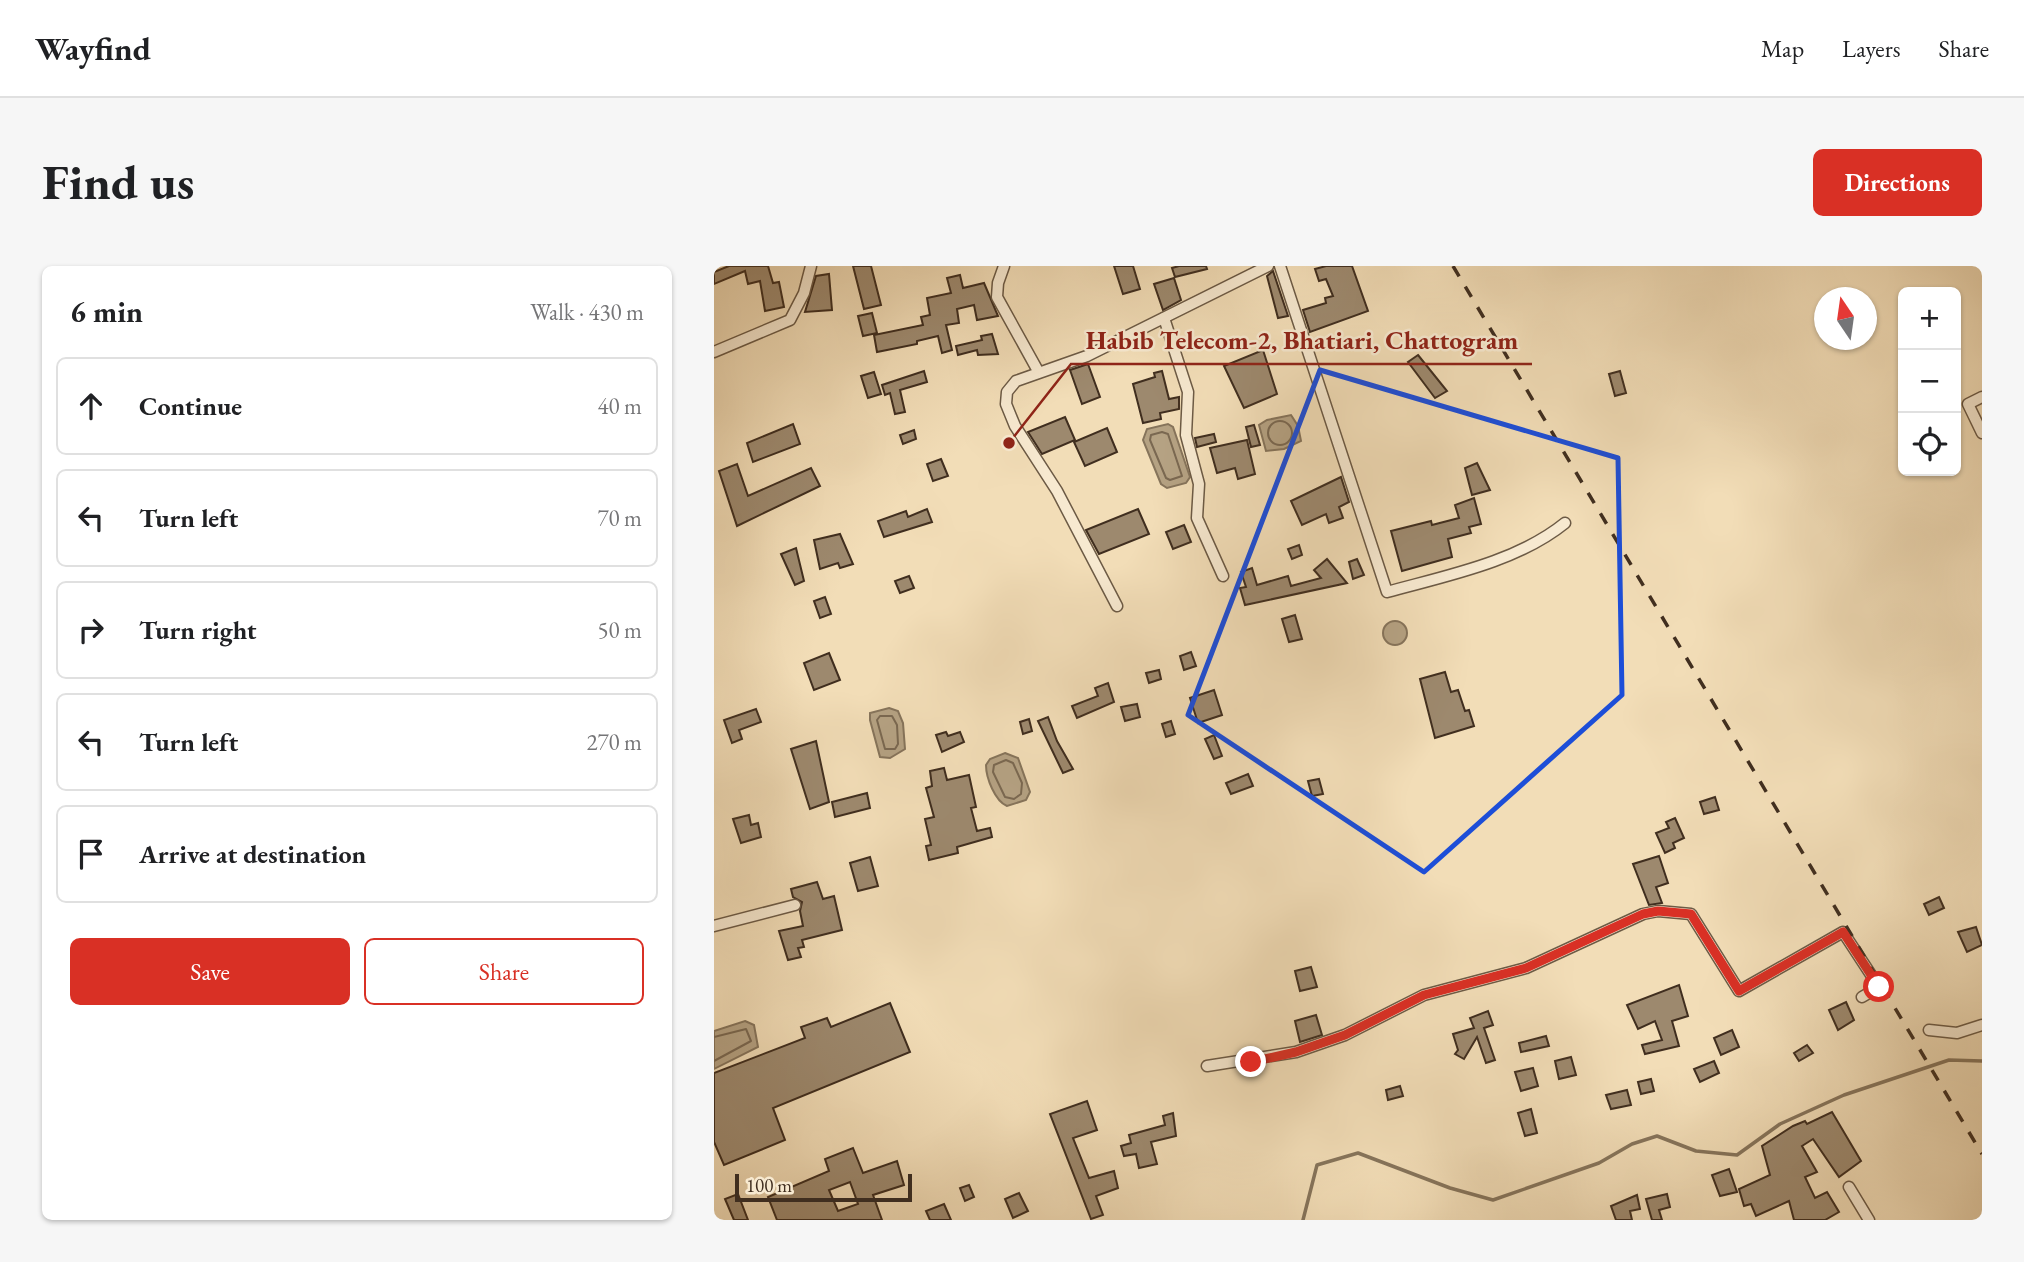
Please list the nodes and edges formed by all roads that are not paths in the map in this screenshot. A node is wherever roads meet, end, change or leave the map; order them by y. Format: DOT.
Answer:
graph roads {
  1 [pos="811,266"];
  2 [pos="1004,266"];
  3 [pos="1268,266"];
  4 [pos="1280,266"];
  5 [pos="1164,318"];
  6 [pos="714,352"];
  7 [pos="1038,371"];
  8 [pos="1982,397"];
  9 [pos="1982,433"];
  10 [pos="1565,523"];
  11 [pos="1223,576"];
  12 [pos="1117,606"];
  13 [pos="795,905"];
  14 [pos="714,926"];
  15 [pos="1862,997"];
  16 [pos="1982,1025"];
  17 [pos="1929,1030"];
  18 [pos="1207,1066"];
  19 [pos="1849,1187"];
  20 [pos="1869,1220"];
  1 -- 6 [label="street"];
  2 -- 7 [label="street"];
  3 -- 5 [label="street"];
  4 -- 10 [label="street"];
  5 -- 7 [label="street"];
  5 -- 11 [label="street"];
  7 -- 12 [label="street"];
  8 -- 9 [label="street"];
  13 -- 14 [label="street"];
  15 -- 18 [label="street"];
  16 -- 17 [label="street"];
  19 -- 20 [label="street"];
}
